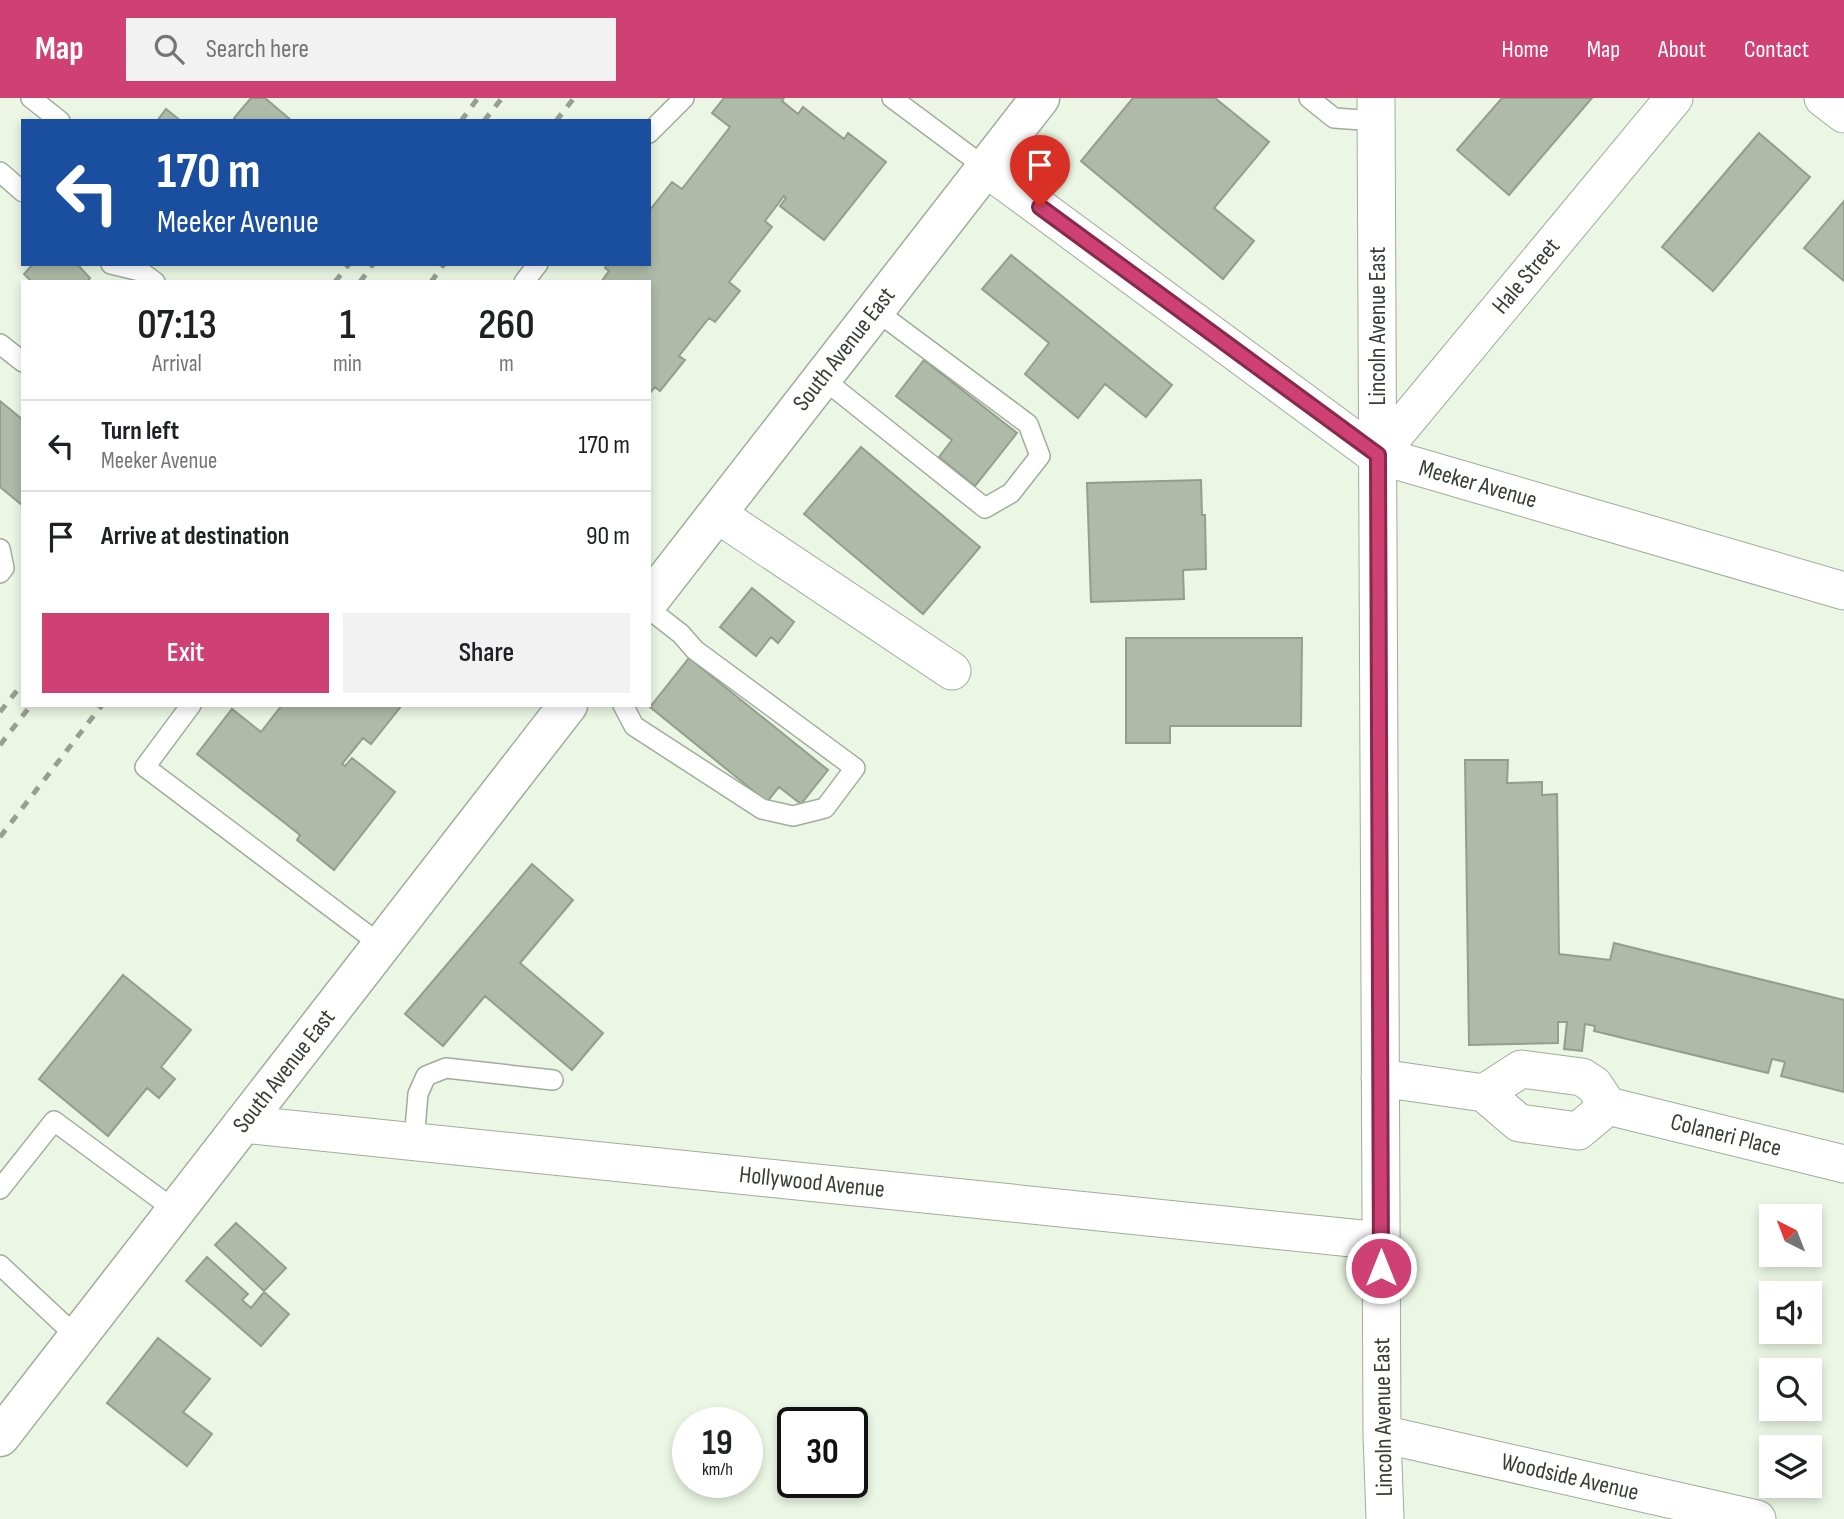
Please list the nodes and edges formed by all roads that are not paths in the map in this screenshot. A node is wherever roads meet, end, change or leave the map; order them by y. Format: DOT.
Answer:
graph roads {
  1 [pos="31,98"];
  2 [pos="684,98"];
  3 [pos="892,98"];
  4 [pos="1040,98"];
  5 [pos="1309,98"];
  6 [pos="1674,98"];
  7 [pos="1823,98"];
  8 [pos="1376,110"];
  9 [pos="1844,114"];
  10 [pos="57,119"];
  11 [pos="651,131"];
  12 [pos="986,167"];
  13 [pos="0,172"];
  14 [pos="21,190"];
  15 [pos="119,266"];
  16 [pos="536,266"];
  17 [pos="152,280"];
  18 [pos="526,280"];
  19 [pos="875,310"];
  20 [pos="0,344"];
  21 [pos="21,360"];
  22 [pos="822,378"];
  23 [pos="1378,455"];
  24 [pos="717,514"];
  25 [pos="0,550"];
  26 [pos="0,573"];
  27 [pos="1844,591"];
  28 [pos="651,598"];
  29 [pos="651,611"];
  30 [pos="951,671"];
  31 [pos="189,707"];
  32 [pos="566,707"];
  33 [pos="624,707"];
  34 [pos="381,945"];
  35 [pos="1380,1078"];
  36 [pos="553,1080"];
  37 [pos="1484,1093"];
  38 [pos="1608,1106"];
  39 [pos="242,1124"];
  40 [pos="414,1142"];
  41 [pos="1844,1164"];
  42 [pos="0,1189"];
  43 [pos="176,1211"];
  44 [pos="1381,1241"];
  45 [pos="0,1265"];
  46 [pos="77,1337"];
  47 [pos="1382,1434"];
  48 [pos="0,1437"];
  49 [pos="1385,1519"];
  50 [pos="1757,1519"];
  1 -- 10 [label="lane"];
  2 -- 11 [label="lane"];
  3 -- 12 [label="lane"];
  4 -- 12 [label="main road, South Avenue East"];
  5 -- 8 [label="lane"];
  6 -- 23 [label="street, Hale Street"];
  7 -- 9 [label="street"];
  8 -- 23 [label="street, Lincoln Avenue East"];
  12 -- 19 [label="main road, South Avenue East"];
  12 -- 23 [label="street, Meeker Avenue"];
  13 -- 14 [label="lane"];
  15 -- 17 [label="lane"];
  16 -- 18 [label="lane"];
  19 -- 22 [label="main road, South Avenue East"];
  19 -- 22 [label="lane"];
  20 -- 21 [label="lane"];
  22 -- 24 [label="main road, South Avenue East"];
  23 -- 27 [label="street, Meeker Avenue"];
  23 -- 35 [label="street, Lincoln Avenue East"];
  24 -- 28 [label="main road, South Avenue East"];
  24 -- 30 [label="street"];
  25 -- 26 [label="lane"];
  29 -- 33 [label="lane"];
  31 -- 34 [label="lane"];
  32 -- 34 [label="main road, South Avenue East"];
  34 -- 39 [label="main road, South Avenue East"];
  35 -- 37 [label="street"];
  35 -- 44 [label="street, Lincoln Avenue East"];
  36 -- 40 [label="lane"];
  37 -- 38 [label="street"];
  37 -- 38 [label="street"];
  38 -- 41 [label="street, Colaneri Place"];
  39 -- 40 [label="street, Hollywood Avenue"];
  39 -- 43 [label="main road, South Avenue East"];
  40 -- 44 [label="street, Hollywood Avenue"];
  42 -- 43 [label="lane"];
  43 -- 46 [label="main road, South Avenue East"];
  44 -- 47 [label="street, Lincoln Avenue East"];
  45 -- 46 [label="lane"];
  46 -- 48 [label="main road, South Avenue East"];
  47 -- 49 [label="street, Lincoln Avenue East"];
  47 -- 50 [label="street, Woodside Avenue"];
}
